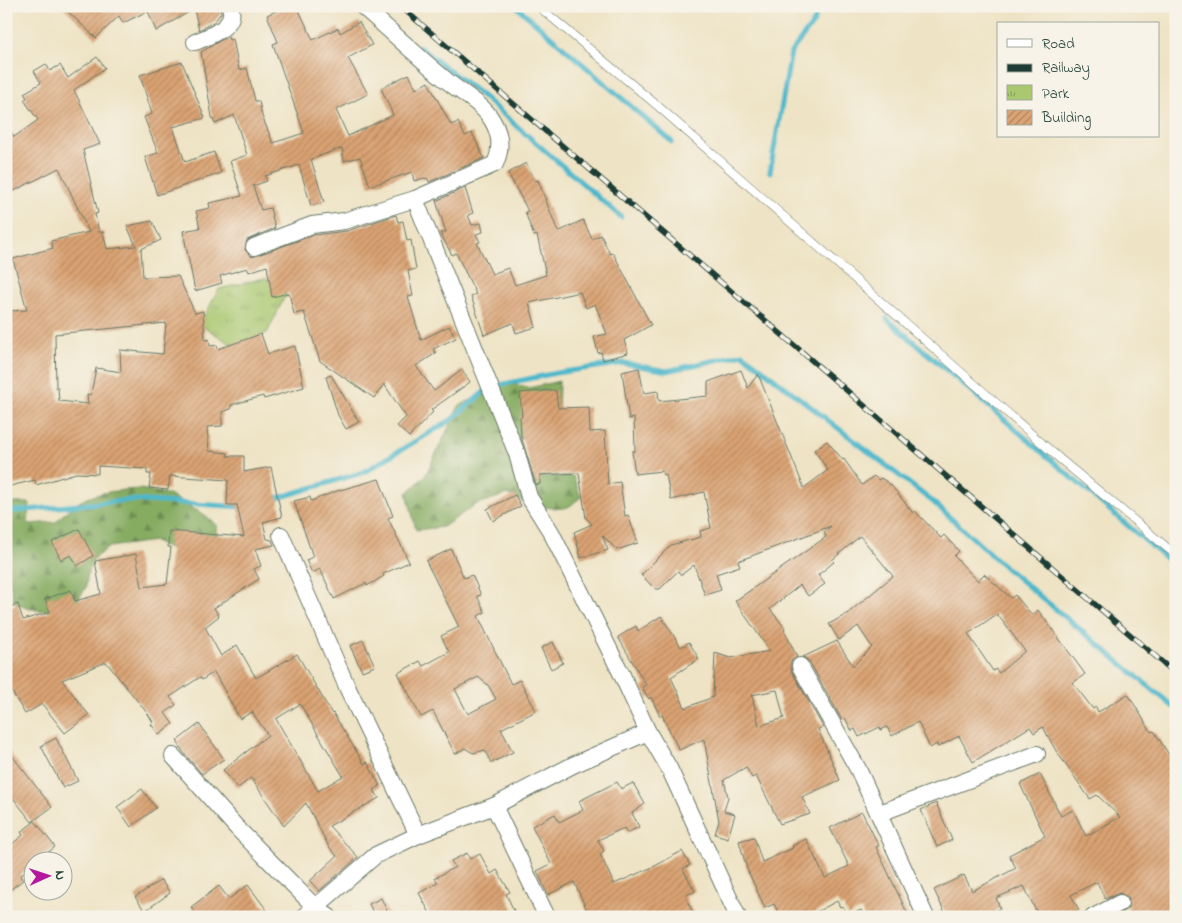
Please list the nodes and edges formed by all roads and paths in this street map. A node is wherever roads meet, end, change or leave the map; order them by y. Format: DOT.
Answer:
graph roads {
  1 [pos="230,6"];
  2 [pos="362,6"];
  3 [pos="538,6"];
  4 [pos="195,42"];
  5 [pos="415,199"];
  6 [pos="254,247"];
  7 [pos="281,535"];
  8 [pos="1176,555"];
  9 [pos="800,666"];
  10 [pos="648,732"];
  11 [pos="1037,754"];
  12 [pos="172,756"];
  13 [pos="494,806"];
  14 [pos="880,813"];
  15 [pos="418,835"];
  16 [pos="1120,903"];
  17 [pos="316,914"];
  18 [pos="546,917"];
  19 [pos="738,917"];
  20 [pos="926,917"];
  21 [pos="1093,917"];
  1 -- 4 [label="street"];
  2 -- 5 [label="street"];
  3 -- 8 [label="lane"];
  5 -- 6 [label="street"];
  5 -- 10 [label="street"];
  7 -- 15 [label="street"];
  9 -- 14 [label="street"];
  10 -- 13 [label="street"];
  10 -- 19 [label="street"];
  11 -- 14 [label="street"];
  12 -- 17 [label="street"];
  13 -- 15 [label="street"];
  13 -- 18 [label="street"];
  14 -- 20 [label="street"];
  15 -- 17 [label="street"];
  16 -- 21 [label="street"];
}
